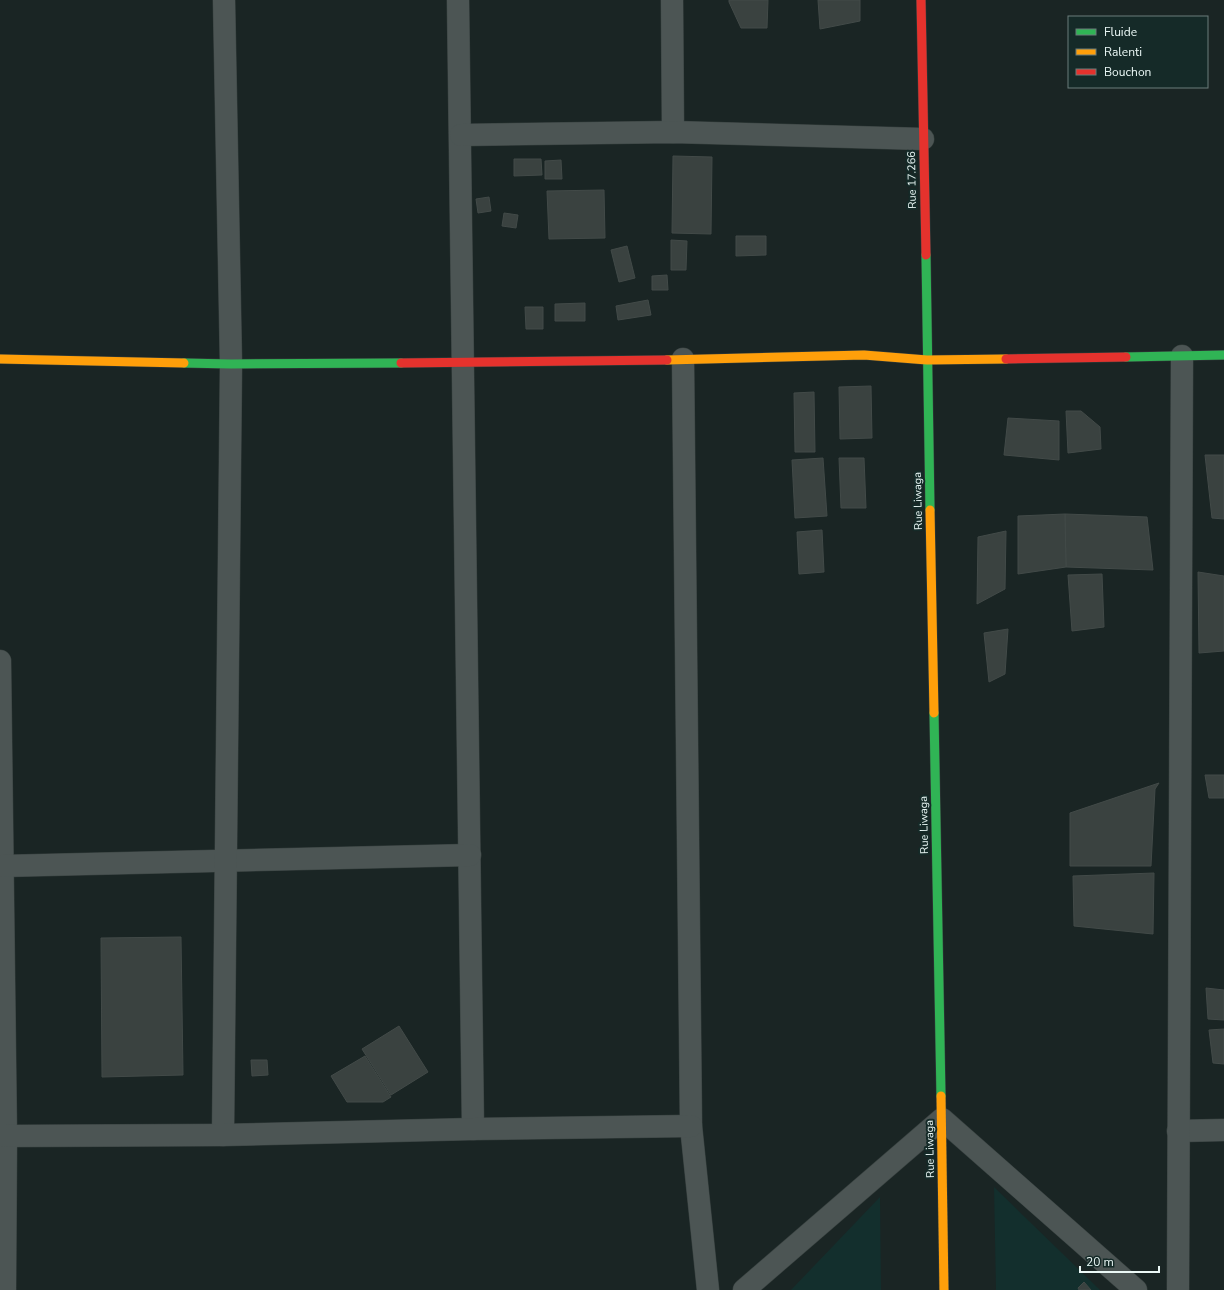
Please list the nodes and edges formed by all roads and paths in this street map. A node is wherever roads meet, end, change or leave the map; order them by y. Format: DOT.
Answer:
graph roads {
  1 [pos="224,0"];
  2 [pos="458,0"];
  3 [pos="672,0"];
  4 [pos="921,0"];
  5 [pos="673,132"];
  6 [pos="461,136"];
  7 [pos="923,139"];
  8 [pos="1224,355"];
  9 [pos="1182,356"];
  10 [pos="0,359"];
  11 [pos="682,359"];
  12 [pos="927,360"];
  13 [pos="463,363"];
  14 [pos="231,364"];
  15 [pos="0,661"];
  16 [pos="470,855"];
  17 [pos="226,861"];
  18 [pos="2,866"];
  19 [pos="942,1119"];
  20 [pos="691,1126"];
  21 [pos="473,1129"];
  22 [pos="1224,1130"];
  23 [pos="1178,1131"];
  24 [pos="223,1135"];
  25 [pos="3,1136"];
  26 [pos="5,1290"];
  27 [pos="708,1290"];
  28 [pos="744,1290"];
  29 [pos="944,1290"];
  30 [pos="1136,1290"];
  31 [pos="1178,1290"];
  1 -- 14 [label="street"];
  2 -- 6 [label="street"];
  3 -- 5 [label="street"];
  4 -- 7 [label="main road, Rue 17.266"];
  5 -- 6 [label="street"];
  5 -- 7 [label="street"];
  6 -- 13 [label="street"];
  7 -- 12 [label="main road, Rue 17.266"];
  8 -- 9 [label="main road"];
  9 -- 12 [label="main road"];
  9 -- 23 [label="street"];
  10 -- 14 [label="main road"];
  11 -- 12 [label="main road"];
  11 -- 13 [label="main road"];
  11 -- 20 [label="street"];
  12 -- 19 [label="main road, Rue Liwaga"];
  13 -- 14 [label="main road"];
  13 -- 16 [label="street"];
  14 -- 17 [label="street"];
  15 -- 18 [label="street"];
  16 -- 17 [label="street"];
  16 -- 21 [label="street"];
  17 -- 18 [label="street"];
  17 -- 24 [label="street"];
  18 -- 25 [label="street"];
  19 -- 28 [label="street"];
  19 -- 29 [label="main road, Rue Liwaga"];
  19 -- 30 [label="street"];
  20 -- 21 [label="street"];
  20 -- 27 [label="street"];
  21 -- 24 [label="street"];
  22 -- 23 [label="street"];
  23 -- 31 [label="street"];
  24 -- 25 [label="street"];
  25 -- 26 [label="street"];
}
